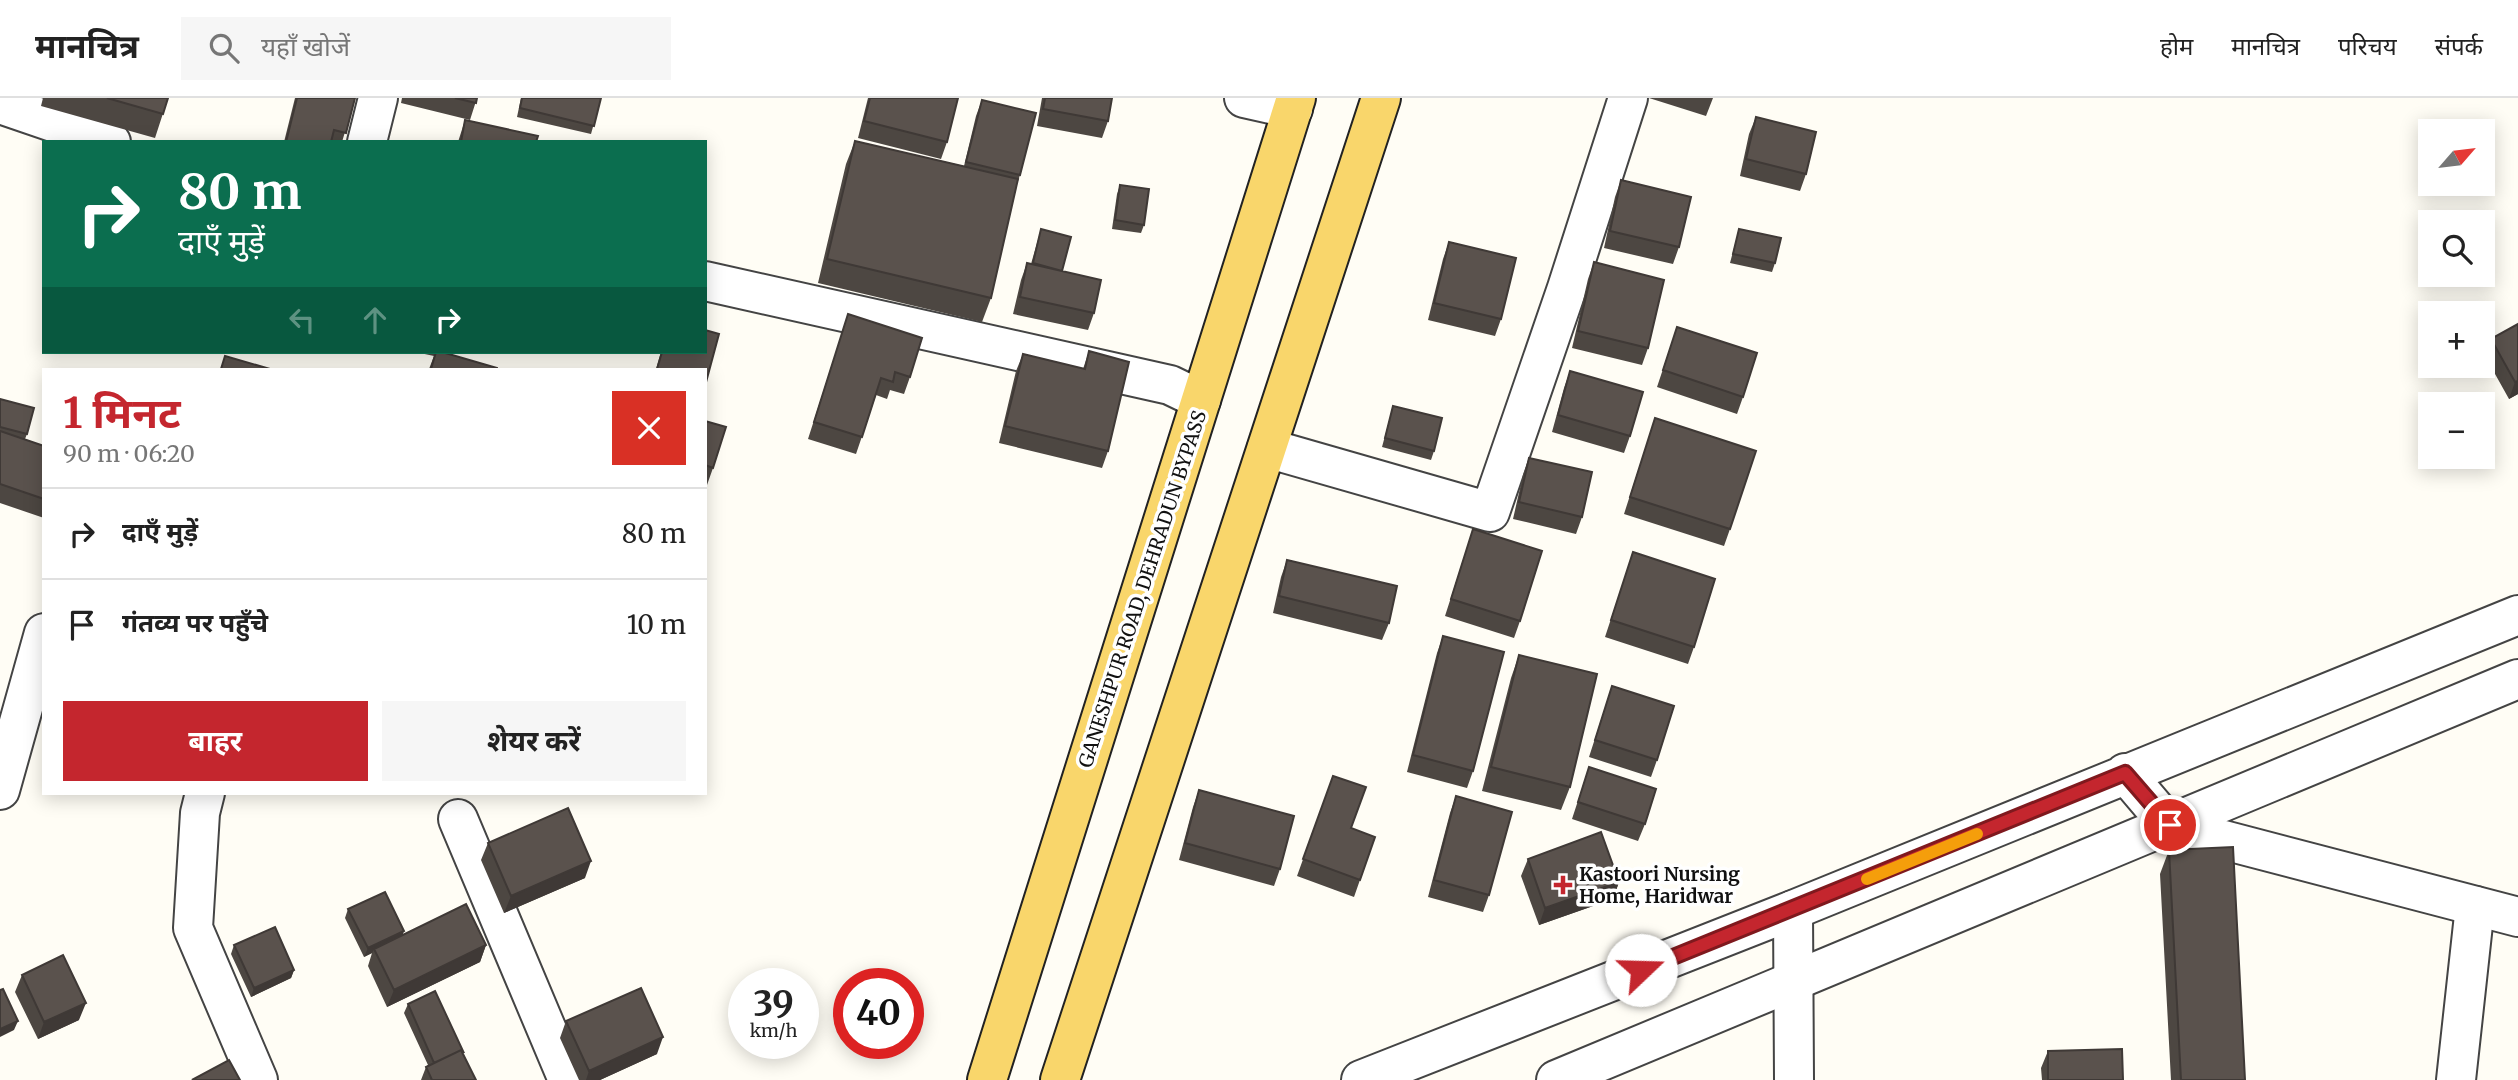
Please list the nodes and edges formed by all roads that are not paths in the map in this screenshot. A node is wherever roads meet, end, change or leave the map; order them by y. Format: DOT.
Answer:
graph roads {
  1 [pos="378,98"];
  2 [pos="1244,98"];
  3 [pos="1381,98"];
  4 [pos="1628,98"];
  5 [pos="0,104"];
  6 [pos="1294,104"];
  7 [pos="105,140"];
  8 [pos="367,140"];
  9 [pos="707,281"];
  10 [pos="1202,400"];
  11 [pos="1267,448"];
  12 [pos="2518,615"];
  13 [pos="42,640"];
  14 [pos="2518,680"];
  15 [pos="2125,773"];
  16 [pos="0,790"];
  17 [pos="204,795"];
  18 [pos="458,818"];
  19 [pos="2170,825"];
  20 [pos="2475,906"];
  21 [pos="1793,910"];
  22 [pos="2518,917"];
  23 [pos="1793,982"];
  24 [pos="258,1080"];
  25 [pos="568,1080"];
  26 [pos="987,1080"];
  27 [pos="1060,1080"];
  28 [pos="1361,1080"];
  29 [pos="1556,1080"];
  30 [pos="1794,1080"];
  31 [pos="2456,1080"];
  1 -- 8 [label="street"];
  2 -- 6 [label="street"];
  3 -- 11 [label="main road"];
  4 -- 11 [label="street"];
  5 -- 7 [label="street"];
  6 -- 10 [label="main road, GANESHPUR ROAD, DEHRADUN BYPASS"];
  9 -- 10 [label="street"];
  10 -- 26 [label="main road, GANESHPUR ROAD, DEHRADUN BYPASS"];
  11 -- 27 [label="main road"];
  12 -- 15 [label="street"];
  13 -- 16 [label="street"];
  14 -- 19 [label="street"];
  15 -- 19 [label="street"];
  15 -- 21 [label="street"];
  17 -- 24 [label="street"];
  18 -- 25 [label="street"];
  19 -- 20 [label="street"];
  19 -- 23 [label="street"];
  20 -- 22 [label="street"];
  20 -- 31 [label="street"];
  21 -- 23 [label="street"];
  21 -- 28 [label="street"];
  23 -- 29 [label="street"];
  23 -- 30 [label="street"];
}
